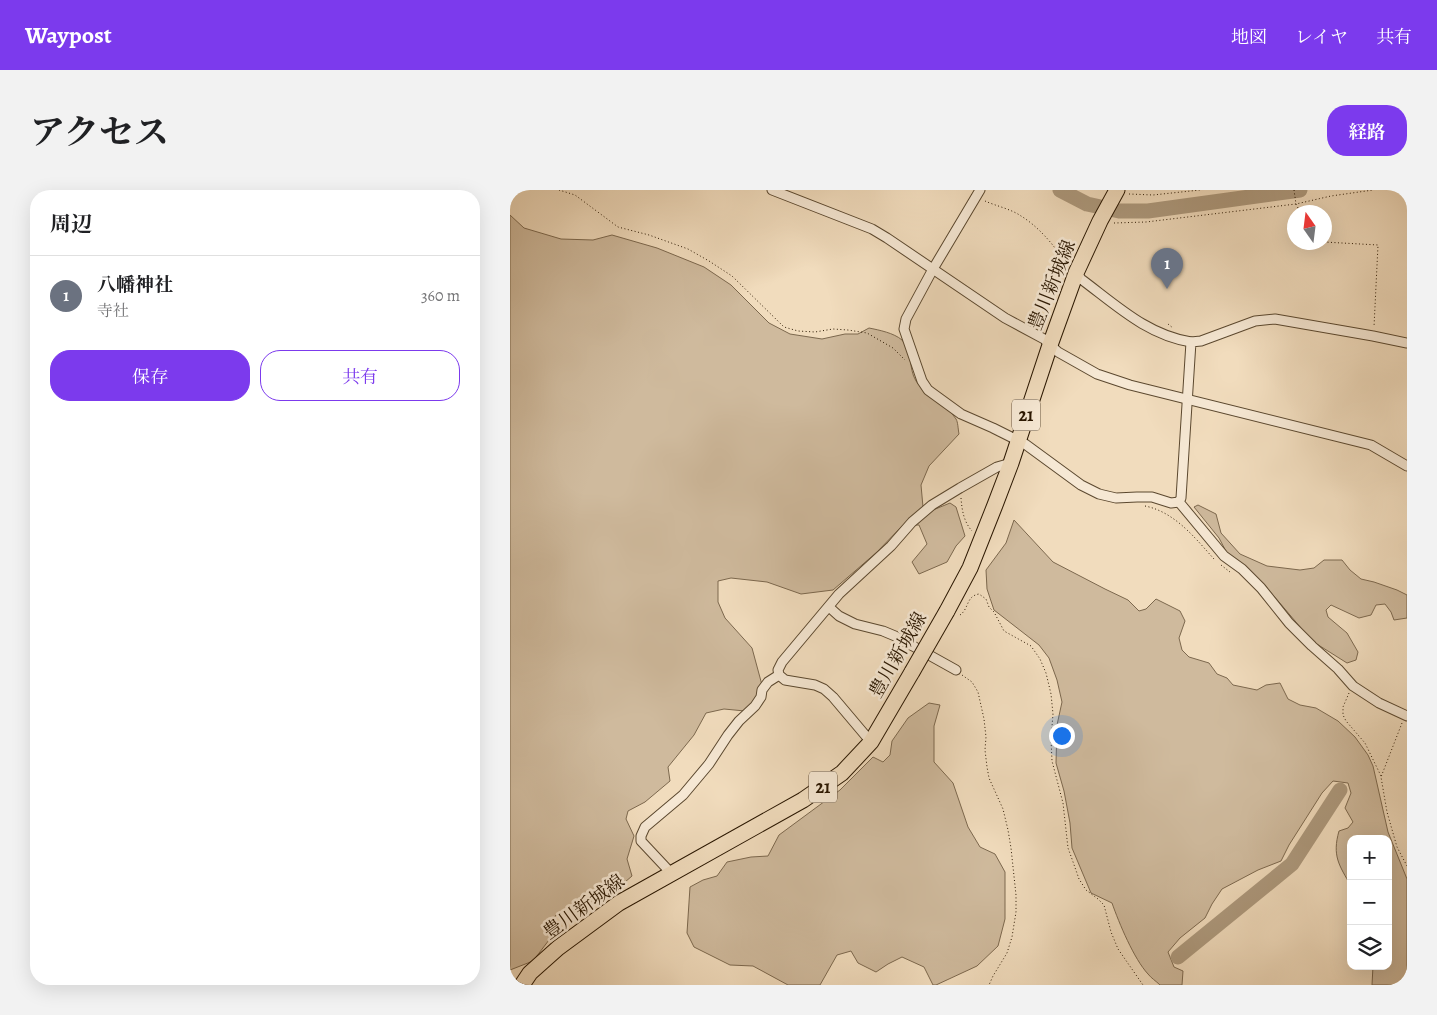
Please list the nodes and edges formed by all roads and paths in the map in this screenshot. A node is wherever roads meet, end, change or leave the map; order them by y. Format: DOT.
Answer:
graph roads {
  1 [pos="559,190"];
  2 [pos="772,190"];
  3 [pos="1200,190"];
  4 [pos="1294,190"];
  5 [pos="1373,190"];
  6 [pos="1115,193"];
  7 [pos="978,194"];
  8 [pos="1296,204"];
  9 [pos="1101,219"];
  10 [pos="1332,242"];
  11 [pos="933,269"];
  12 [pos="1076,273"];
  13 [pos="1373,336"];
  14 [pos="1191,342"];
  15 [pos="1407,343"];
  16 [pos="1050,345"];
  17 [pos="916,367"];
  18 [pos="1187,399"];
  19 [pos="1018,440"];
  20 [pos="1011,463"];
  21 [pos="1407,466"];
  22 [pos="960,488"];
  23 [pos="1178,502"];
  24 [pos="1140,505"];
  25 [pos="983,537"];
  26 [pos="1215,560"];
  27 [pos="1220,565"];
  28 [pos="1233,573"];
  29 [pos="829,607"];
  30 [pos="947,611"];
  31 [pos="956,670"];
  32 [pos="779,675"];
  33 [pos="1353,686"];
  34 [pos="1407,714"];
  35 [pos="871,742"];
  36 [pos="1381,777"];
  37 [pos="1407,866"];
  38 [pos="671,873"];
  39 [pos="522,985"];
  40 [pos="989,985"];
  41 [pos="1143,985"];
  1 -- 17 [label="path"];
  2 -- 11 [label="street"];
  3 -- 6 [label="path"];
  4 -- 8 [label="path"];
  5 -- 8 [label="path"];
  6 -- 9 [label="main road, 豊川新城線 / 21"];
  7 -- 11 [label="street"];
  7 -- 12 [label="path"];
  8 -- 9 [label="path"];
  9 -- 12 [label="main road, 豊川新城線 / 21"];
  10 -- 13 [label="path"];
  11 -- 16 [label="street"];
  11 -- 17 [label="street"];
  12 -- 14 [label="street"];
  12 -- 16 [label="main road, 豊川新城線 / 21"];
  13 -- 14 [label="street"];
  13 -- 15 [label="street"];
  14 -- 18 [label="street"];
  16 -- 18 [label="street"];
  16 -- 19 [label="main road, 豊川新城線 / 21"];
  17 -- 19 [label="street"];
  18 -- 21 [label="street"];
  18 -- 23 [label="street"];
  19 -- 20 [label="main road, 豊川新城線 / 21"];
  19 -- 23 [label="street"];
  20 -- 22 [label="street"];
  20 -- 25 [label="main road, 豊川新城線 / 21"];
  22 -- 25 [label="path"];
  22 -- 29 [label="street"];
  23 -- 33 [label="street"];
  24 -- 26 [label="path"];
  25 -- 30 [label="main road, 豊川新城線 / 21"];
  27 -- 28 [label="path"];
  29 -- 31 [label="street"];
  29 -- 32 [label="street"];
  30 -- 35 [label="main road, 豊川新城線 / 21, bridge"];
  30 -- 41 [label="path"];
  31 -- 40 [label="path"];
  32 -- 35 [label="street"];
  32 -- 38 [label="street"];
  33 -- 34 [label="street"];
  33 -- 36 [label="path"];
  34 -- 36 [label="path"];
  35 -- 38 [label="main road, 豊川新城線 / 21"];
  36 -- 37 [label="path"];
  38 -- 39 [label="main road, 豊川新城線 / 21"];
}
